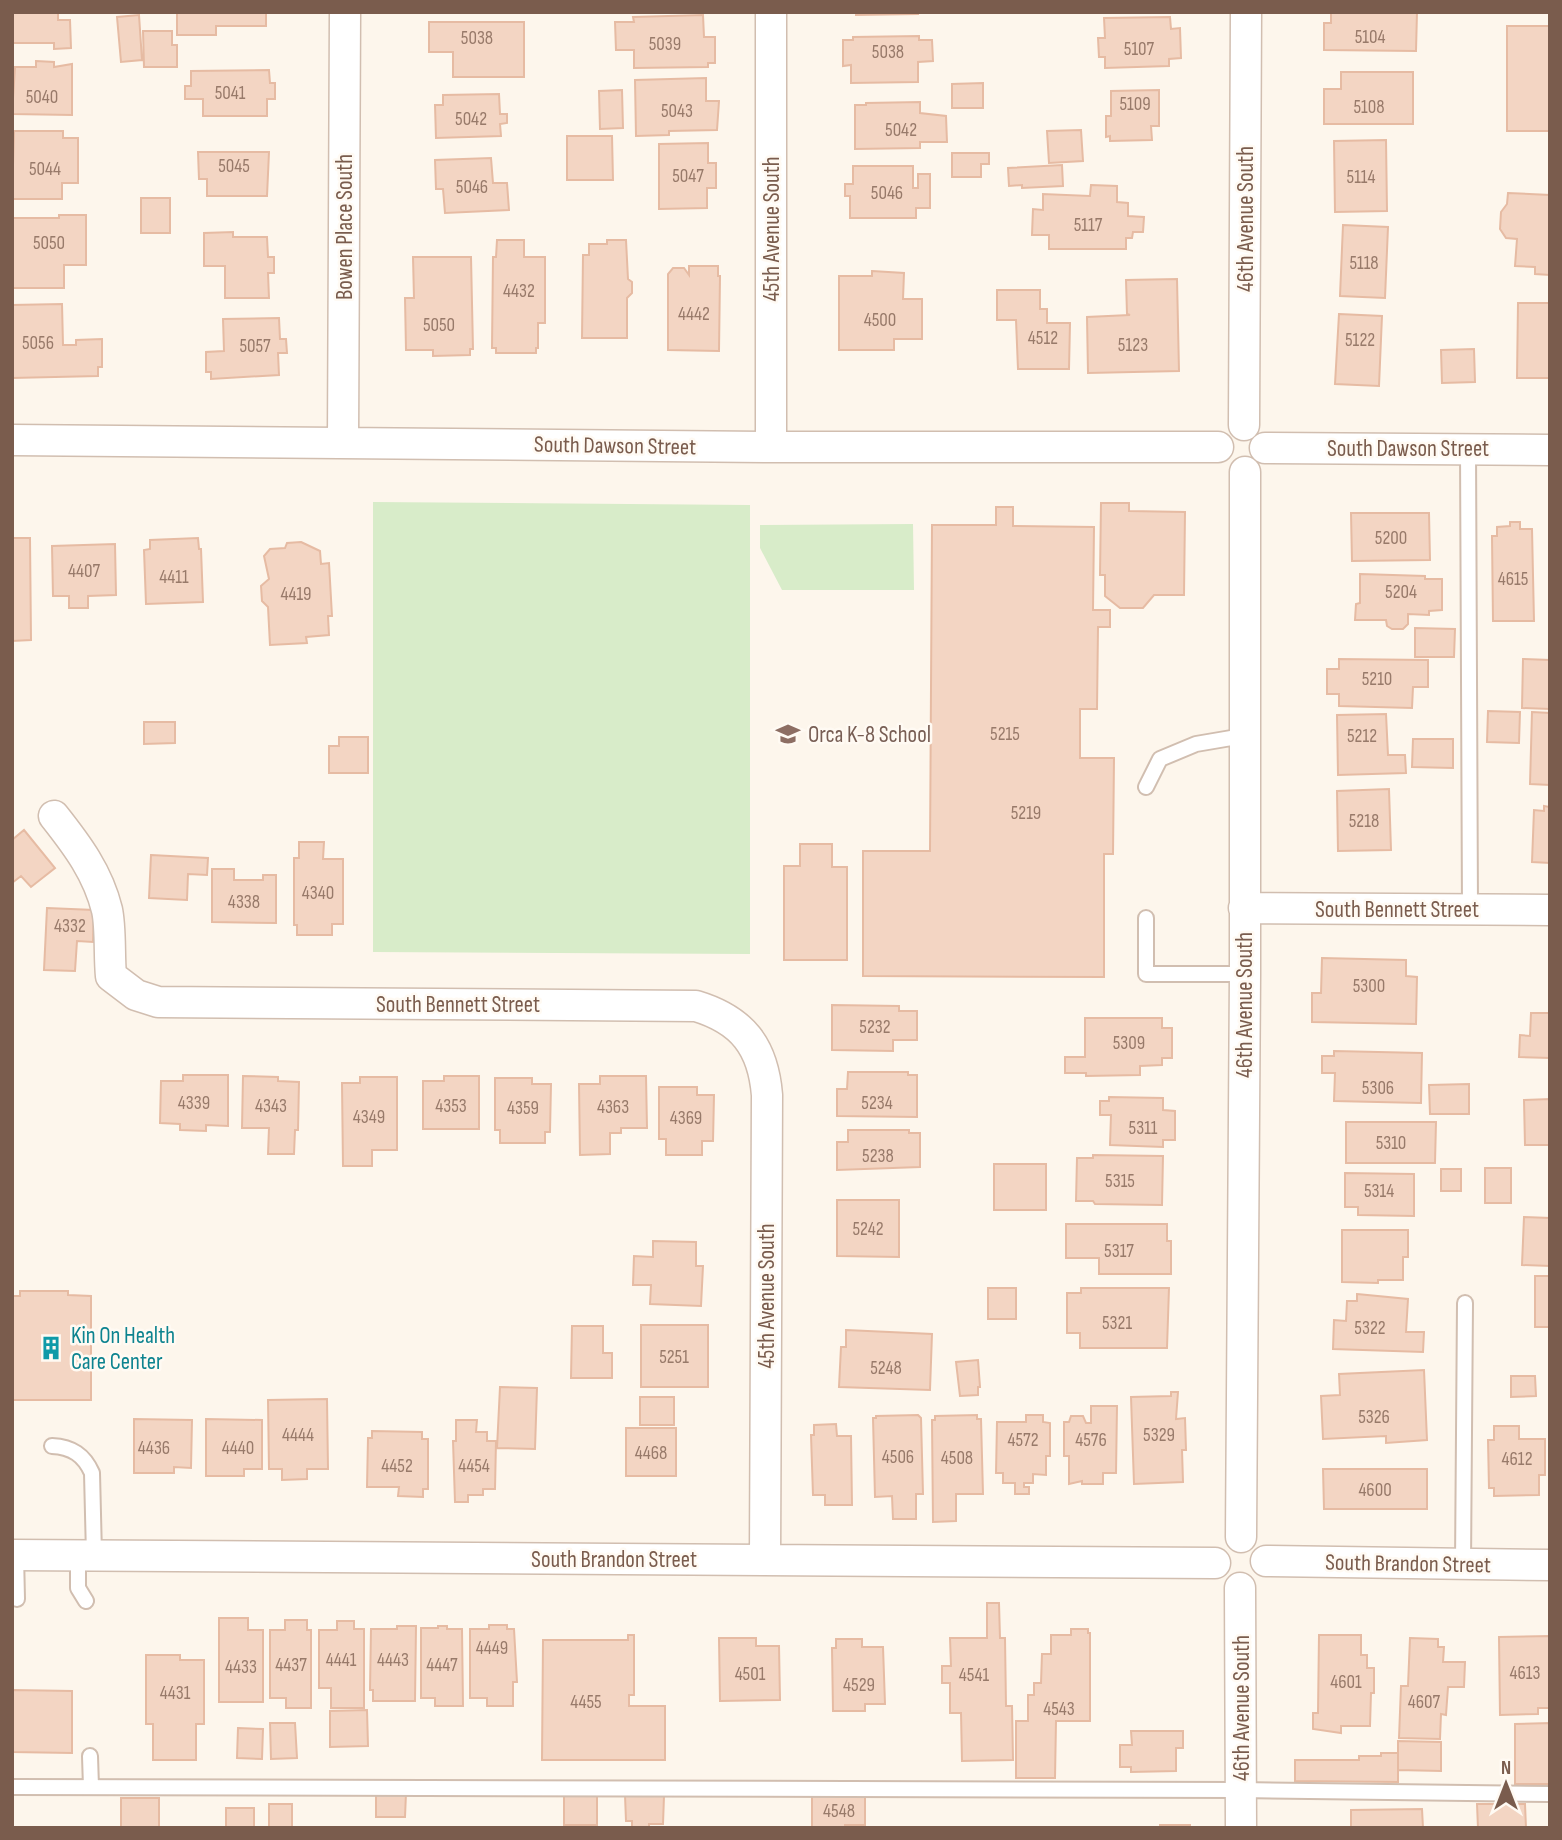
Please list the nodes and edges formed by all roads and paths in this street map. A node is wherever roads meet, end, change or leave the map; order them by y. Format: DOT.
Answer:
graph roads {
  1 [pos="345,12"];
  2 [pos="771,12"];
  3 [pos="1246,12"];
  4 [pos="1244,425"];
  5 [pos="12,440"];
  6 [pos="343,442"];
  7 [pos="771,447"];
  8 [pos="1218,447"];
  9 [pos="1265,448"];
  10 [pos="1468,449"];
  11 [pos="1550,450"];
  12 [pos="1245,472"];
  13 [pos="1243,736"];
  14 [pos="1146,787"];
  15 [pos="54,816"];
  16 [pos="1244,908"];
  17 [pos="1470,910"];
  18 [pos="1550,910"];
  19 [pos="1146,918"];
  20 [pos="1245,974"];
  21 [pos="747,1036"];
  22 [pos="1465,1303"];
  23 [pos="52,1446"];
  24 [pos="1241,1537"];
  25 [pos="14,1555"];
  26 [pos="86,1555"];
  27 [pos="765,1560"];
  28 [pos="1266,1561"];
  29 [pos="1215,1563"];
  30 [pos="1463,1564"];
  31 [pos="1550,1565"];
  32 [pos="1240,1588"];
  33 [pos="17,1599"];
  34 [pos="86,1601"];
  35 [pos="90,1756"];
  36 [pos="12,1787"];
  37 [pos="91,1787"];
  38 [pos="1241,1790"];
  39 [pos="1550,1794"];
  40 [pos="1241,1828"];
  1 -- 6 [label="street, Bowen Place South"];
  2 -- 7 [label="street, 45th Avenue South"];
  3 -- 4 [label="street, 46th Avenue South"];
  4 -- 8 [label="street"];
  4 -- 9 [label="street"];
  5 -- 6 [label="street, South Dawson Street"];
  6 -- 7 [label="street, South Dawson Street"];
  7 -- 8 [label="street, South Dawson Street"];
  8 -- 12 [label="street"];
  9 -- 10 [label="street, South Dawson Street"];
  9 -- 12 [label="street"];
  10 -- 11 [label="street, South Dawson Street"];
  10 -- 17 [label="lane"];
  12 -- 13 [label="street, 46th Avenue South"];
  13 -- 14 [label="lane"];
  13 -- 16 [label="street, 46th Avenue South"];
  15 -- 21 [label="street, South Bennett Street"];
  16 -- 17 [label="street, South Bennett Street"];
  16 -- 20 [label="street, 46th Avenue South"];
  17 -- 18 [label="street, South Bennett Street"];
  19 -- 20 [label="lane"];
  20 -- 24 [label="street, 46th Avenue South"];
  21 -- 27 [label="street, 45th Avenue South"];
  22 -- 30 [label="lane"];
  23 -- 26 [label="lane"];
  24 -- 28 [label="street"];
  24 -- 29 [label="street"];
  25 -- 26 [label="street, South Brandon Street"];
  25 -- 33 [label="lane"];
  26 -- 27 [label="street, South Brandon Street"];
  26 -- 34 [label="lane"];
  27 -- 29 [label="street, South Brandon Street"];
  28 -- 30 [label="street, South Brandon Street"];
  28 -- 32 [label="street"];
  29 -- 32 [label="street"];
  30 -- 31 [label="street, South Brandon Street"];
  32 -- 38 [label="street, 46th Avenue South"];
  35 -- 37 [label="lane"];
  36 -- 37 [label="lane"];
  37 -- 38 [label="lane"];
  38 -- 39 [label="lane"];
  38 -- 40 [label="street, 46th Avenue South"];
}
